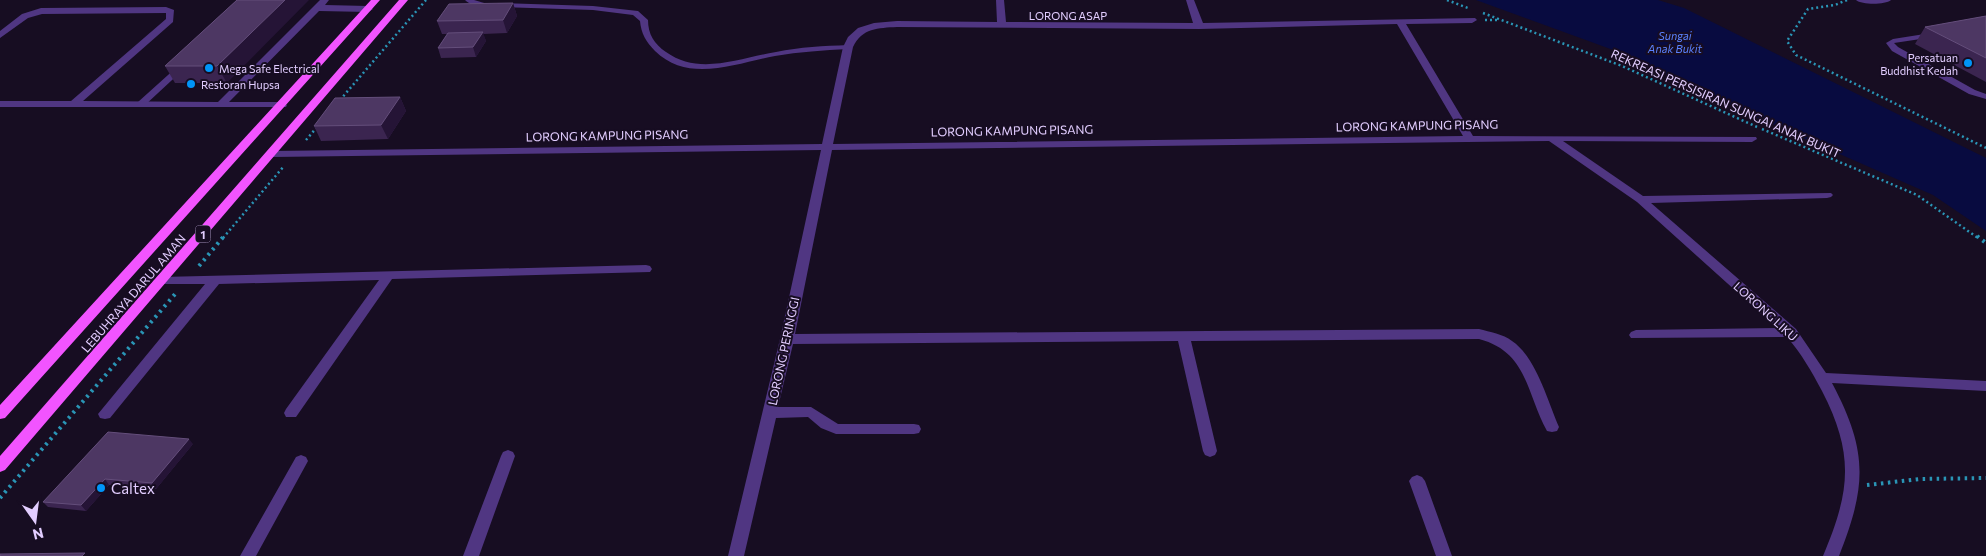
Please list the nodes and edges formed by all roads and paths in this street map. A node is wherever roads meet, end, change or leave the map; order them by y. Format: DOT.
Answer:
graph roads {
  1 [pos="325,0"];
  2 [pos="404,0"];
  3 [pos="426,0"];
  4 [pos="468,0"];
  5 [pos="1000,0"];
  6 [pos="1190,0"];
  7 [pos="1447,0"];
  8 [pos="1847,0"];
  9 [pos="1860,0"];
  10 [pos="1887,0"];
  11 [pos="372,4"];
  12 [pos="317,8"];
  13 [pos="1472,20"];
  14 [pos="1400,22"];
  15 [pos="1002,26"];
  16 [pos="1199,26"];
  17 [pos="0,34"];
  18 [pos="1940,34"];
  19 [pos="848,47"];
  20 [pos="190,59"];
  21 [pos="1986,97"];
  22 [pos="340,101"];
  23 [pos="0,104"];
  24 [pos="74,104"];
  25 [pos="141,104"];
  26 [pos="221,104"];
  27 [pos="282,104"];
  28 [pos="320,124"];
  29 [pos="1551,138"];
  30 [pos="1470,139"];
  31 [pos="1752,139"];
  32 [pos="826,146"];
  33 [pos="1986,148"];
  34 [pos="273,154"];
  35 [pos="295,154"];
  36 [pos="1827,195"];
  37 [pos="1641,200"];
  38 [pos="1986,243"];
  39 [pos="646,270"];
  40 [pos="387,276"];
  41 [pos="215,280"];
  42 [pos="161,281"];
  43 [pos="186,281"];
  44 [pos="1791,332"];
  45 [pos="1636,335"];
  46 [pos="1184,337"];
  47 [pos="786,339"];
  48 [pos="1822,378"];
  49 [pos="1986,386"];
  50 [pos="291,413"];
  51 [pos="770,413"];
  52 [pos="0,414"];
  53 [pos="105,414"];
  54 [pos="1552,427"];
  55 [pos="914,429"];
  56 [pos="1210,451"];
  57 [pos="508,456"];
  58 [pos="301,461"];
  59 [pos="0,466"];
  60 [pos="1986,478"];
  61 [pos="1417,481"];
  62 [pos="1854,486"];
  63 [pos="0,498"];
  64 [pos="248,556"];
  65 [pos="471,556"];
  66 [pos="736,556"];
  67 [pos="1444,556"];
  68 [pos="1831,556"];
  1 -- 12 [label="street"];
  2 -- 34 [label="main road, LEBUHRAYA DARUL AMAN / 1"];
  3 -- 22 [label="path"];
  4 -- 19 [label="lane"];
  5 -- 15 [label="street"];
  6 -- 16 [label="street"];
  7 -- 38 [label="path, REKREASI PERSISIRAN SUNGAI ANAK BUKIT"];
  8 -- 33 [label="path"];
  9 -- 10 [label="street"];
  11 -- 12 [label="street"];
  11 -- 27 [label="main road, LEBUHRAYA DARUL AMAN / 1"];
  12 -- 26 [label="street"];
  13 -- 14 [label="street, LORONG ASAP"];
  14 -- 16 [label="street, LORONG ASAP"];
  14 -- 30 [label="street"];
  15 -- 16 [label="street, LORONG ASAP"];
  15 -- 19 [label="street, LORONG ASAP"];
  17 -- 24 [label="street"];
  18 -- 21 [label="lane"];
  19 -- 32 [label="street, LORONG ASAP"];
  20 -- 25 [label="lane"];
  23 -- 24 [label="street"];
  24 -- 25 [label="street"];
  25 -- 26 [label="street"];
  26 -- 27 [label="street"];
  27 -- 52 [label="main road, LEBUHRAYA DARUL AMAN / 1"];
  28 -- 35 [label="path"];
  29 -- 30 [label="street, LORONG KAMPUNG PISANG"];
  29 -- 31 [label="street, LORONG KAMPUNG PISANG"];
  29 -- 37 [label="street, LORONG LIKU"];
  30 -- 32 [label="street, LORONG KAMPUNG PISANG"];
  32 -- 35 [label="street, LORONG KAMPUNG PISANG"];
  32 -- 47 [label="street, LORONG PERINGGI"];
  34 -- 35 [label="street, LORONG KAMPUNG PISANG"];
  34 -- 42 [label="main road, LEBUHRAYA DARUL AMAN / 1"];
  35 -- 43 [label="path"];
  36 -- 37 [label="street"];
  37 -- 44 [label="street, LORONG LIKU"];
  39 -- 40 [label="street"];
  40 -- 41 [label="street"];
  40 -- 50 [label="street"];
  41 -- 43 [label="street"];
  41 -- 53 [label="street"];
  42 -- 43 [label="street"];
  42 -- 59 [label="main road, LEBUHRAYA DARUL AMAN / 1"];
  43 -- 63 [label="path"];
  44 -- 45 [label="street"];
  44 -- 48 [label="street, LORONG LIKU"];
  46 -- 47 [label="street"];
  46 -- 54 [label="street"];
  46 -- 56 [label="street"];
  47 -- 51 [label="street, LORONG PERINGGI"];
  48 -- 49 [label="street"];
  48 -- 62 [label="street, LORONG LIKU"];
  51 -- 55 [label="street"];
  51 -- 66 [label="street, LORONG PERINGGI"];
  57 -- 65 [label="street"];
  58 -- 64 [label="street"];
  60 -- 62 [label="path"];
  61 -- 67 [label="street"];
  62 -- 68 [label="street, LORONG LIKU"];
}
